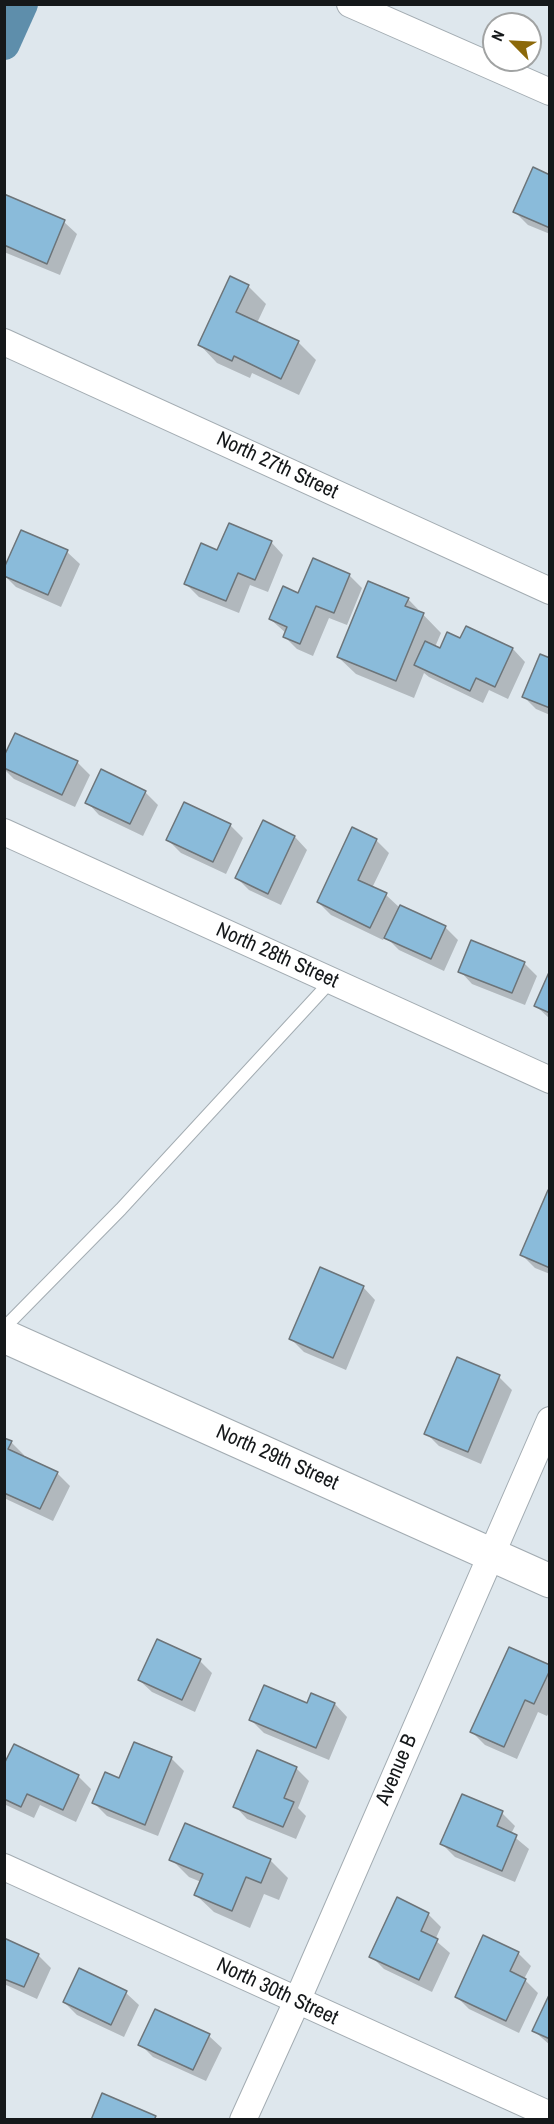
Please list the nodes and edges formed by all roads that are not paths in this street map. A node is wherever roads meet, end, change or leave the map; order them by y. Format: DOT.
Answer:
graph roads {
  1 [pos="350,4"];
  2 [pos="549,92"];
  3 [pos="4,342"];
  4 [pos="549,591"];
  5 [pos="4,832"];
  6 [pos="332,980"];
  7 [pos="549,1080"];
  8 [pos="4,1328"];
  9 [pos="4,1336"];
  10 [pos="549,1420"];
  11 [pos="491,1554"];
  12 [pos="549,1581"];
  13 [pos="4,1867"];
  14 [pos="297,2001"];
  15 [pos="549,2115"];
  16 [pos="243,2120"];
  1 -- 2 [label="street"];
  3 -- 4 [label="street, North 27th Street"];
  5 -- 6 [label="street, North 28th Street"];
  6 -- 7 [label="street, North 28th Street"];
  6 -- 8 [label="lane"];
  9 -- 11 [label="street, North 29th Street"];
  10 -- 11 [label="street, Avenue B"];
  11 -- 12 [label="street, North 29th Street"];
  11 -- 14 [label="street, Avenue B"];
  13 -- 14 [label="street, North 30th Street"];
  14 -- 15 [label="street, North 30th Street"];
  14 -- 16 [label="street, Avenue B"];
}
